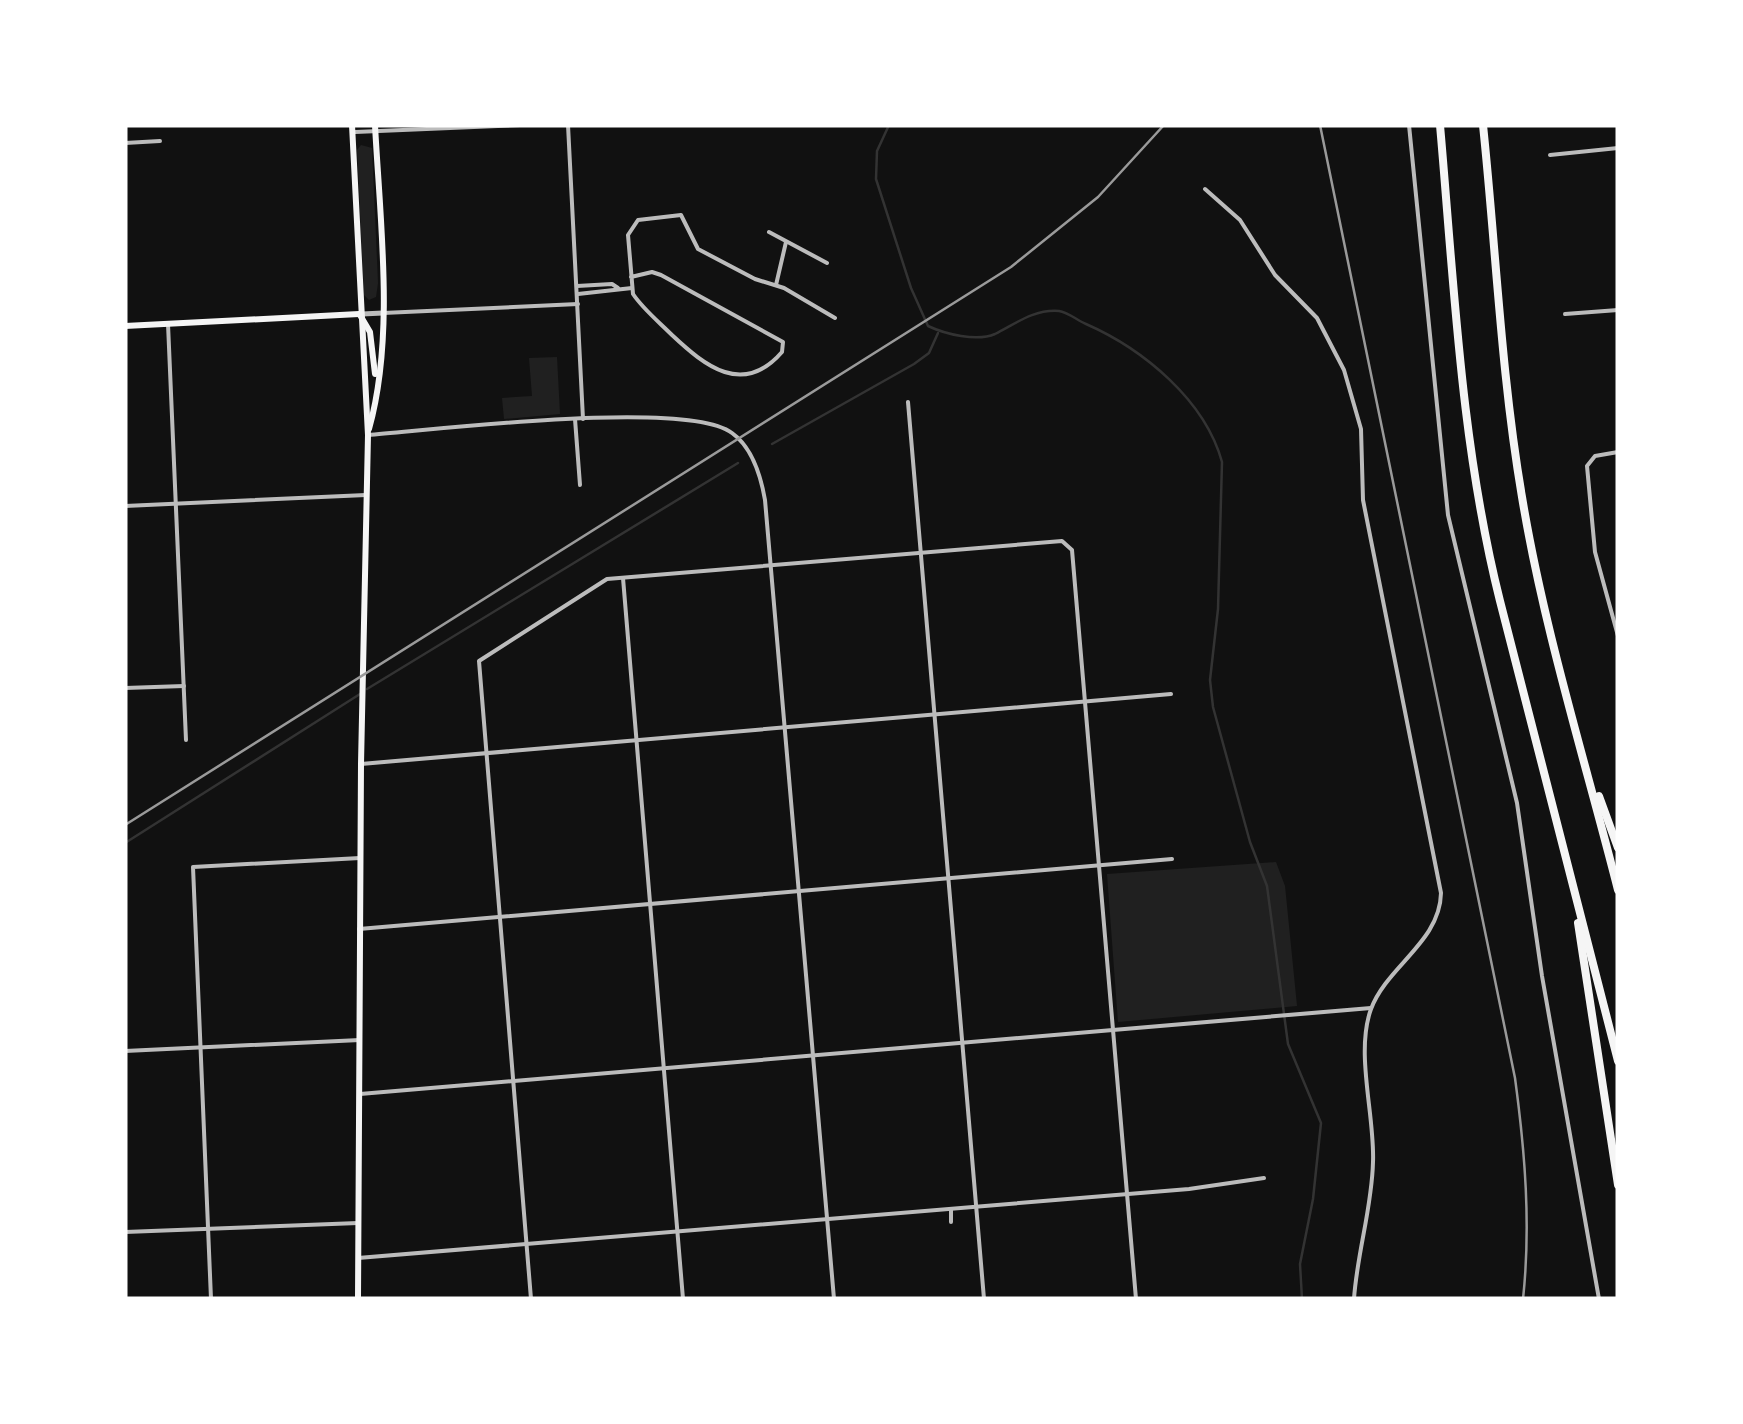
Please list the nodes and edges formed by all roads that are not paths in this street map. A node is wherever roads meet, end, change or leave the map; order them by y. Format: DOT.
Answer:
graph roads {
  1 [pos="520,125"];
  2 [pos="568,125"];
  3 [pos="1409,125"];
  4 [pos="1440,125"];
  5 [pos="1482,125"];
  6 [pos="352,128"];
  7 [pos="376,128"];
  8 [pos="160,141"];
  9 [pos="125,142"];
  10 [pos="1618,148"];
  11 [pos="1550,155"];
  12 [pos="1204,190"];
  13 [pos="769,232"];
  14 [pos="786,242"];
  15 [pos="827,263"];
  16 [pos="632,277"];
  17 [pos="776,285"];
  18 [pos="576,286"];
  19 [pos="618,288"];
  20 [pos="632,288"];
  21 [pos="577,294"];
  22 [pos="578,304"];
  23 [pos="1618,310"];
  24 [pos="383,313"];
  25 [pos="359,314"];
  26 [pos="1565,314"];
  27 [pos="834,318"];
  28 [pos="168,324"];
  29 [pos="125,326"];
  30 [pos="377,388"];
  31 [pos="908,402"];
  32 [pos="575,419"];
  33 [pos="583,419"];
  34 [pos="368,435"];
  35 [pos="1618,452"];
  36 [pos="580,485"];
  37 [pos="366,496"];
  38 [pos="175,504"];
  39 [pos="125,506"];
  40 [pos="920,552"];
  41 [pos="770,564"];
  42 [pos="623,578"];
  43 [pos="1618,636"];
  44 [pos="184,686"];
  45 [pos="125,688"];
  46 [pos="1171,694"];
  47 [pos="1086,703"];
  48 [pos="936,716"];
  49 [pos="785,730"];
  50 [pos="186,740"];
  51 [pos="636,741"];
  52 [pos="485,754"];
  53 [pos="1584,758"];
  54 [pos="360,764"];
  55 [pos="1618,848"];
  56 [pos="360,858"];
  57 [pos="1172,859"];
  58 [pos="1100,867"];
  59 [pos="950,880"];
  60 [pos="1573,889"];
  61 [pos="1618,890"];
  62 [pos="798,892"];
  63 [pos="650,905"];
  64 [pos="500,917"];
  65 [pos="359,929"];
  66 [pos="1371,1008"];
  67 [pos="1113,1030"];
  68 [pos="360,1040"];
  69 [pos="962,1042"];
  70 [pos="202,1048"];
  71 [pos="125,1052"];
  72 [pos="812,1054"];
  73 [pos="1618,1061"];
  74 [pos="663,1069"];
  75 [pos="514,1082"];
  76 [pos="360,1094"];
  77 [pos="1264,1178"];
  78 [pos="1618,1185"];
  79 [pos="1126,1194"];
  80 [pos="976,1206"];
  81 [pos="950,1209"];
  82 [pos="827,1219"];
  83 [pos="951,1222"];
  84 [pos="358,1223"];
  85 [pos="208,1230"];
  86 [pos="678,1230"];
  87 [pos="125,1232"];
  88 [pos="527,1244"];
  89 [pos="358,1258"];
  90 [pos="211,1299"];
  91 [pos="358,1299"];
  92 [pos="532,1299"];
  93 [pos="684,1299"];
  94 [pos="834,1299"];
  95 [pos="984,1299"];
  96 [pos="1136,1299"];
  97 [pos="1354,1299"];
  98 [pos="1599,1299"];
  1 -- 7 [label="street"];
  2 -- 18 [label="street"];
  3 -- 98 [label="street"];
  4 -- 60 [label="highway"];
  5 -- 53 [label="highway"];
  6 -- 7 [label="street"];
  6 -- 25 [label="main road"];
  7 -- 24 [label="main road"];
  8 -- 9 [label="street"];
  10 -- 11 [label="street"];
  12 -- 66 [label="street"];
  13 -- 14 [label="street"];
  14 -- 15 [label="street"];
  14 -- 17 [label="street"];
  16 -- 17 [label="street"];
  16 -- 20 [label="street"];
  16 -- 20 [label="street"];
  17 -- 27 [label="street"];
  18 -- 19 [label="street"];
  18 -- 21 [label="street"];
  19 -- 20 [label="street"];
  19 -- 21 [label="street"];
  21 -- 22 [label="street"];
  22 -- 24 [label="street"];
  22 -- 33 [label="street"];
  23 -- 26 [label="street"];
  24 -- 25 [label="street"];
  24 -- 30 [label="main road"];
  25 -- 28 [label="main road"];
  25 -- 30 [label="main road"];
  25 -- 34 [label="main road"];
  28 -- 29 [label="main road"];
  28 -- 38 [label="street"];
  30 -- 34 [label="main road"];
  31 -- 40 [label="street"];
  32 -- 33 [label="street"];
  32 -- 34 [label="street"];
  32 -- 36 [label="street"];
  33 -- 41 [label="street"];
  34 -- 37 [label="main road"];
  35 -- 43 [label="street"];
  37 -- 38 [label="street"];
  37 -- 54 [label="main road"];
  38 -- 39 [label="street"];
  38 -- 44 [label="street"];
  40 -- 41 [label="street"];
  40 -- 47 [label="street"];
  40 -- 48 [label="street"];
  41 -- 42 [label="street"];
  41 -- 49 [label="street"];
  42 -- 51 [label="street"];
  42 -- 52 [label="street"];
  44 -- 45 [label="street"];
  44 -- 50 [label="street"];
  46 -- 47 [label="street"];
  47 -- 48 [label="street"];
  47 -- 58 [label="street"];
  48 -- 49 [label="street"];
  48 -- 59 [label="street"];
  49 -- 51 [label="street"];
  49 -- 62 [label="street"];
  51 -- 52 [label="street"];
  51 -- 63 [label="street"];
  52 -- 54 [label="street"];
  52 -- 64 [label="street"];
  53 -- 55 [label="highway"];
  53 -- 61 [label="highway"];
  54 -- 56 [label="main road"];
  56 -- 65 [label="main road"];
  56 -- 70 [label="street"];
  57 -- 58 [label="street"];
  58 -- 59 [label="street"];
  58 -- 67 [label="street"];
  59 -- 62 [label="street"];
  59 -- 69 [label="street"];
  60 -- 73 [label="highway"];
  60 -- 78 [label="highway"];
  62 -- 63 [label="street"];
  62 -- 72 [label="street"];
  63 -- 64 [label="street"];
  63 -- 74 [label="street"];
  64 -- 65 [label="street"];
  64 -- 75 [label="street"];
  65 -- 68 [label="main road"];
  66 -- 67 [label="street"];
  66 -- 97 [label="street"];
  67 -- 69 [label="street"];
  67 -- 79 [label="street"];
  68 -- 70 [label="street"];
  68 -- 76 [label="main road"];
  69 -- 72 [label="street"];
  69 -- 80 [label="street"];
  70 -- 71 [label="street"];
  70 -- 85 [label="street"];
  72 -- 74 [label="street"];
  72 -- 82 [label="street"];
  74 -- 75 [label="street"];
  74 -- 86 [label="street"];
  75 -- 76 [label="street"];
  75 -- 88 [label="street"];
  76 -- 84 [label="main road"];
  77 -- 79 [label="street"];
  79 -- 80 [label="street"];
  79 -- 96 [label="street"];
  80 -- 81 [label="street"];
  80 -- 95 [label="street"];
  81 -- 82 [label="street"];
  81 -- 83 [label="street"];
  82 -- 86 [label="street"];
  82 -- 94 [label="street"];
  84 -- 85 [label="street"];
  84 -- 89 [label="main road"];
  85 -- 87 [label="street"];
  85 -- 90 [label="street"];
  86 -- 88 [label="street"];
  86 -- 93 [label="street"];
  88 -- 89 [label="street"];
  88 -- 92 [label="street"];
  89 -- 91 [label="main road"];
}
